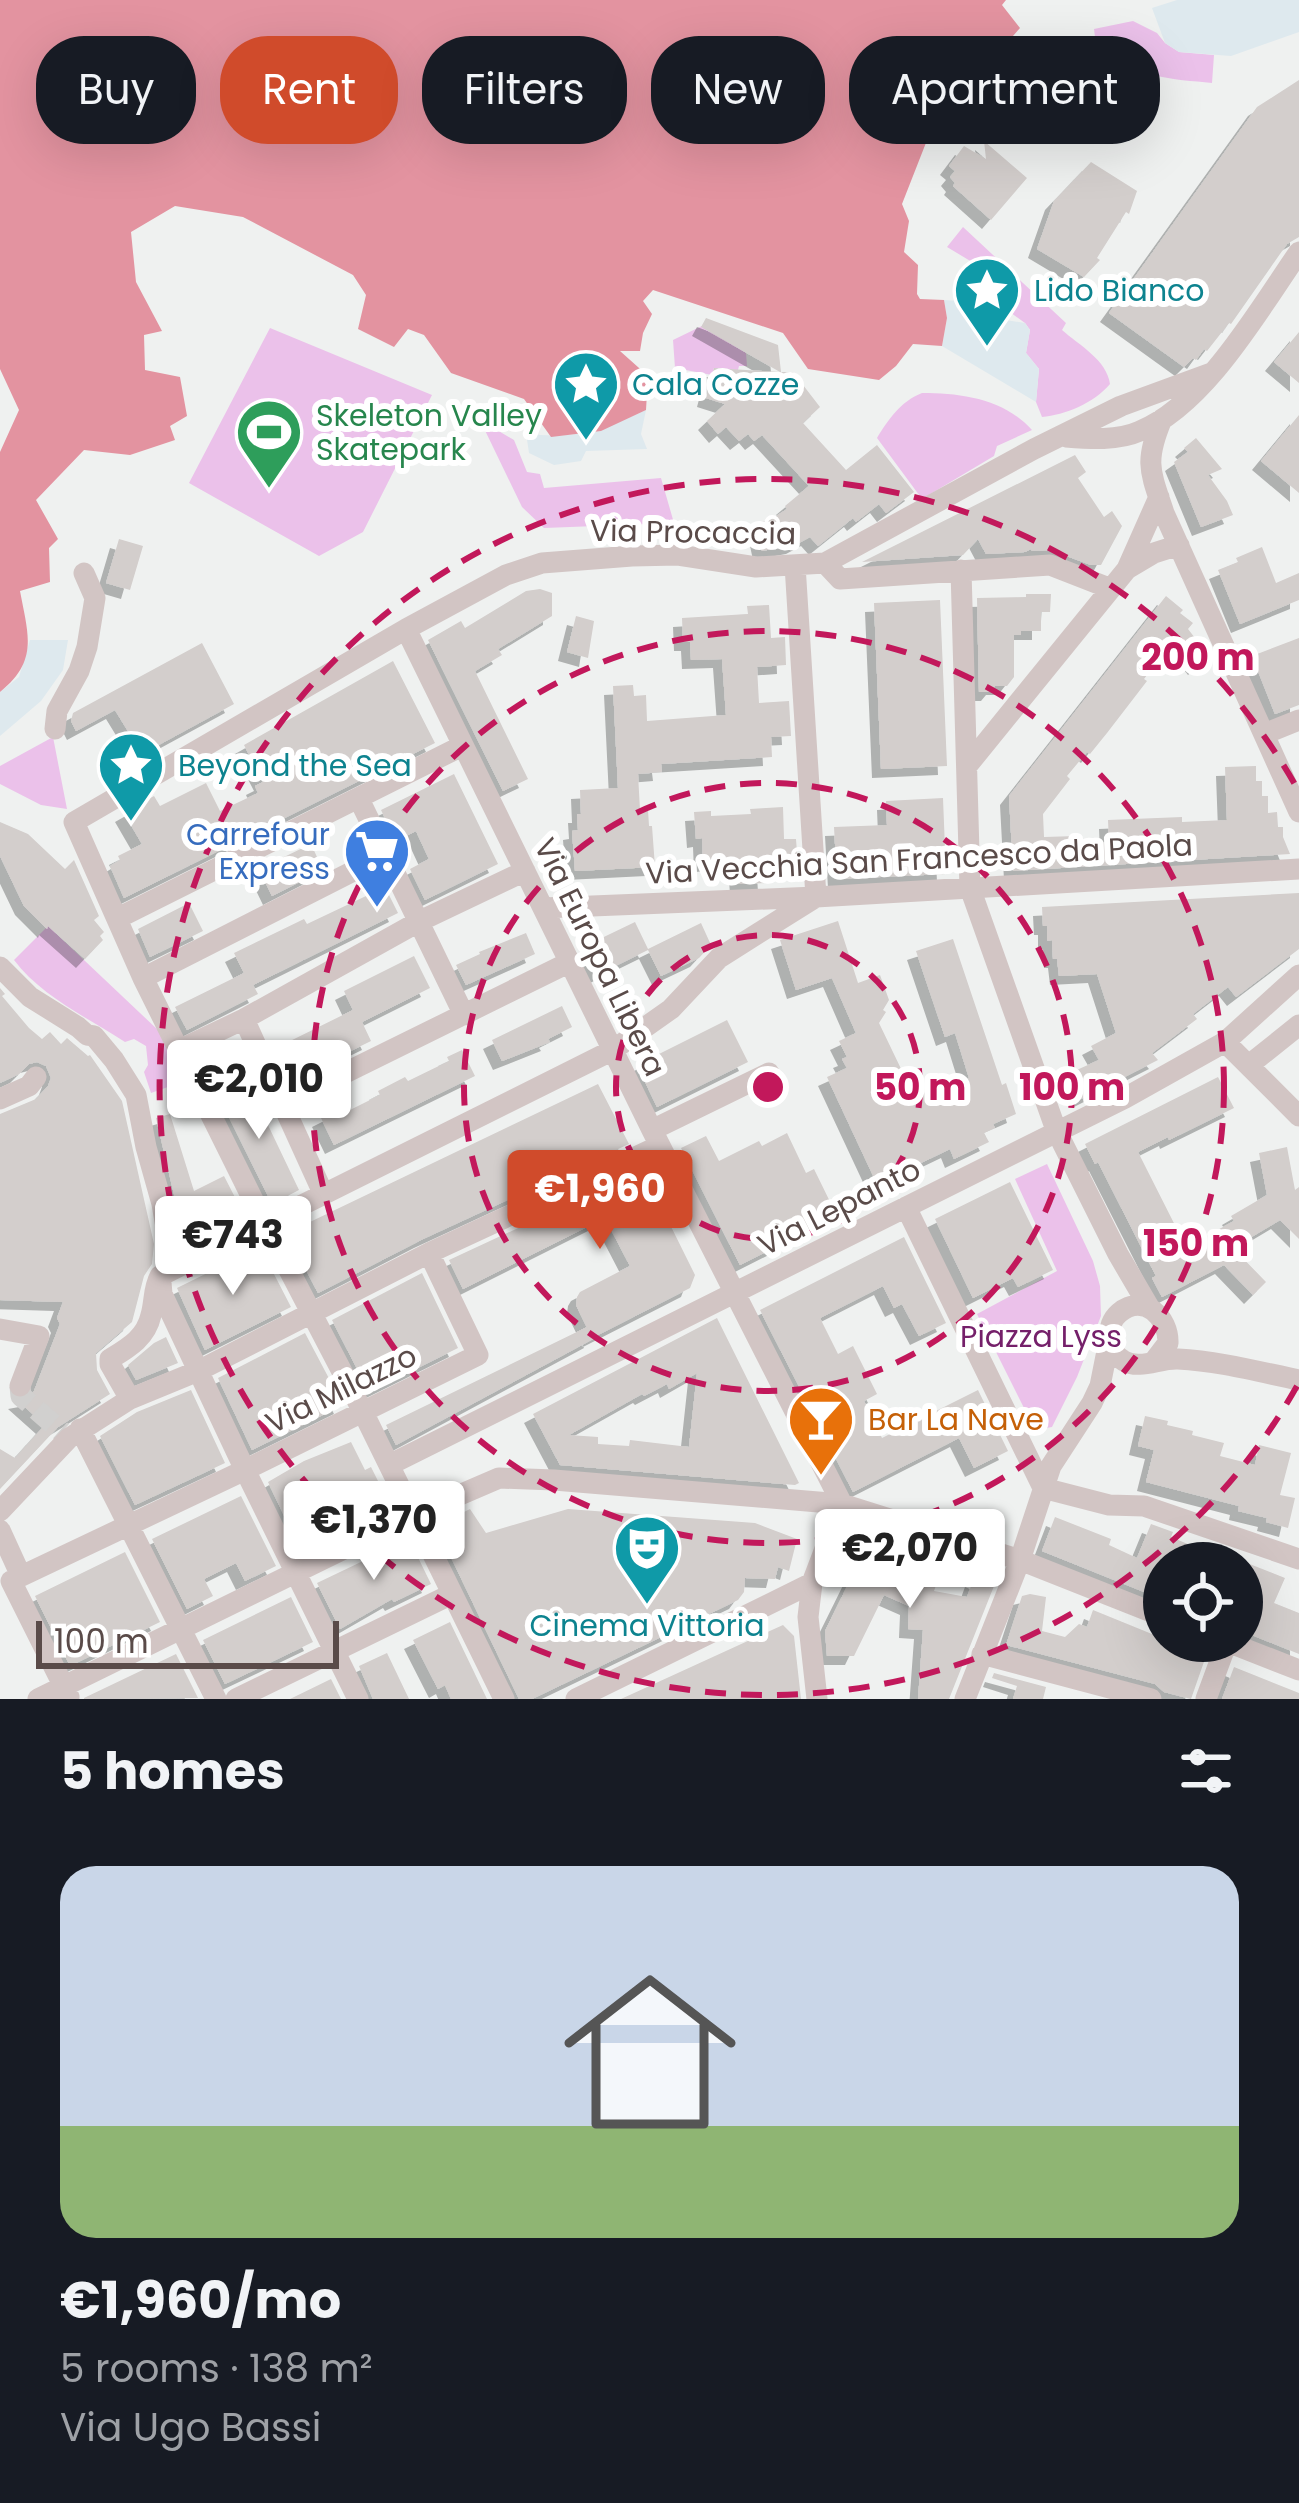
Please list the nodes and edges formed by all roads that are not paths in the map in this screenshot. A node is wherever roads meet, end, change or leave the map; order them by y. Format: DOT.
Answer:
graph roads {
  1 [pos="1299,252"];
  2 [pos="1211,373"];
  3 [pos="1141,399"];
  4 [pos="1095,429"];
  5 [pos="1140,446"];
  6 [pos="1159,497"];
  7 [pos="1179,545"];
  8 [pos="825,562"];
  9 [pos="795,565"];
  10 [pos="1127,569"];
  11 [pos="961,571"];
  12 [pos="84,572"];
  13 [pos="1109,588"];
  14 [pos="406,628"];
  15 [pos="1299,720"];
  16 [pos="55,729"];
  17 [pos="1264,734"];
  18 [pos="462,746"];
  19 [pos="967,766"];
  20 [pos="359,799"];
  21 [pos="1299,812"];
  22 [pos="387,854"];
  23 [pos="1299,869"];
  24 [pos="525,871"];
  25 [pos="970,888"];
  26 [pos="816,897"];
  27 [pos="543,908"];
  28 [pos="118,918"];
  29 [pos="420,921"];
  30 [pos="570,962"];
  31 [pos="0,967"];
  32 [pos="1299,975"];
  33 [pos="143,978"];
  34 [pos="464,1015"];
  35 [pos="244,1018"];
  36 [pos="1299,1025"];
  37 [pos="1226,1042"];
  38 [pos="179,1050"];
  39 [pos="613,1050"];
  40 [pos="1249,1065"];
  41 [pos="769,1073"];
  42 [pos="36,1078"];
  43 [pos="0,1099"];
  44 [pos="282,1104"];
  45 [pos="1296,1106"];
  46 [pos="1056,1130"];
  47 [pos="656,1138"];
  48 [pos="322,1193"];
  49 [pos="906,1207"];
  50 [pos="264,1222"];
  51 [pos="429,1253"];
  52 [pos="1118,1254"];
  53 [pos="166,1272"];
  54 [pos="735,1294"];
  55 [pos="1149,1307"];
  56 [pos="42,1310"];
  57 [pos="311,1313"];
  58 [pos="1119,1313"];
  59 [pos="0,1328"];
  60 [pos="1168,1333"];
  61 [pos="39,1336"];
  62 [pos="1109,1341"];
  63 [pos="1145,1363"];
  64 [pos="1243,1369"];
  65 [pos="198,1371"];
  66 [pos="1299,1380"];
  67 [pos="20,1386"];
  68 [pos="130,1400"];
  69 [pos="1092,1403"];
  70 [pos="362,1410"];
  71 [pos="70,1433"];
  72 [pos="389,1465"];
  73 [pos="245,1470"];
  74 [pos="1043,1488"];
  75 [pos="842,1504"];
  76 [pos="0,1511"];
  77 [pos="413,1515"];
  78 [pos="130,1526"];
  79 [pos="0,1530"];
  80 [pos="1299,1559"];
  81 [pos="1020,1560"];
  82 [pos="295,1572"];
  83 [pos="16,1578"];
  84 [pos="812,1583"];
  85 [pos="452,1594"];
  86 [pos="1143,1609"];
  87 [pos="181,1629"];
  88 [pos="334,1651"];
  89 [pos="982,1654"];
  90 [pos="1263,1656"];
  91 [pos="1219,1662"];
  92 [pos="1299,1670"];
  93 [pos="67,1693"];
  94 [pos="38,1699"];
  95 [pos="216,1699"];
  96 [pos="236,1699"];
  97 [pos="358,1699"];
  98 [pos="504,1699"];
  99 [pos="576,1699"];
  100 [pos="817,1699"];
  101 [pos="965,1699"];
  102 [pos="1151,1699"];
  103 [pos="1206,1699"];
  1 -- 2 [label="street, Via Procaccia"];
  2 -- 3 [label="street, Via Procaccia"];
  2 -- 5 [label="street, Via Procaccia"];
  3 -- 4 [label="street, Via Procaccia"];
  3 -- 5 [label="street"];
  4 -- 5 [label="street, Via Procaccia"];
  4 -- 8 [label="street, Via Procaccia"];
  5 -- 6 [label="street"];
  6 -- 7 [label="street"];
  6 -- 10 [label="street"];
  7 -- 10 [label="street"];
  7 -- 17 [label="street"];
  8 -- 9 [label="street, Via Procaccia"];
  8 -- 11 [label="street"];
  9 -- 14 [label="street, Via Procaccia"];
  9 -- 26 [label="street"];
  10 -- 13 [label="street"];
  11 -- 13 [label="street"];
  11 -- 19 [label="street"];
  12 -- 16 [label="street"];
  13 -- 19 [label="street"];
  14 -- 18 [label="street, Via Europa Libera"];
  14 -- 28 [label="street, Via Procaccia"];
  15 -- 17 [label="street"];
  17 -- 21 [label="street"];
  18 -- 20 [label="street"];
  18 -- 24 [label="street, Via Europa Libera"];
  19 -- 25 [label="street"];
  20 -- 22 [label="street"];
  20 -- 28 [label="street"];
  22 -- 29 [label="street"];
  22 -- 33 [label="street"];
  23 -- 25 [label="street, Via Vecchia San Francesco da Paola"];
  24 -- 27 [label="street, Via Europa Libera"];
  24 -- 29 [label="street"];
  25 -- 26 [label="street, Via Vecchia San Francesco da Paola"];
  25 -- 46 [label="street"];
  26 -- 27 [label="street, Via Vecchia San Francesco da Paola"];
  26 -- 39 [label="street"];
  27 -- 30 [label="street, Via Europa Libera"];
  28 -- 33 [label="street"];
  29 -- 34 [label="street"];
  29 -- 35 [label="street"];
  30 -- 34 [label="street"];
  30 -- 39 [label="street, Via Europa Libera"];
  31 -- 53 [label="street"];
  32 -- 37 [label="street, Via Lepanto"];
  33 -- 38 [label="street"];
  34 -- 44 [label="street"];
  35 -- 38 [label="street"];
  35 -- 44 [label="street"];
  36 -- 40 [label="street"];
  37 -- 40 [label="street"];
  37 -- 46 [label="street, Via Lepanto"];
  38 -- 50 [label="street"];
  39 -- 47 [label="street, Via Europa Libera"];
  39 -- 48 [label="street"];
  40 -- 45 [label="street"];
  41 -- 47 [label="street"];
  42 -- 43 [label="street"];
  44 -- 48 [label="street"];
  46 -- 49 [label="street, Via Lepanto"];
  46 -- 52 [label="street"];
  47 -- 51 [label="street"];
  47 -- 54 [label="street, Via Europa Libera"];
  48 -- 50 [label="street"];
  49 -- 54 [label="street, Via Lepanto"];
  49 -- 74 [label="street"];
  50 -- 53 [label="street"];
  50 -- 57 [label="street"];
  51 -- 57 [label="street"];
  51 -- 70 [label="street, Via Milazzo"];
  52 -- 55 [label="street"];
  52 -- 58 [label="street"];
  53 -- 65 [label="street"];
  53 -- 68 [label="street"];
  54 -- 72 [label="street, Via Lepanto"];
  54 -- 75 [label="street, Via Europa Libera"];
  55 -- 58 [label="street"];
  55 -- 60 [label="street"];
  56 -- 61 [label="street"];
  57 -- 65 [label="street"];
  57 -- 70 [label="street"];
  58 -- 62 [label="street"];
  59 -- 61 [label="street"];
  60 -- 63 [label="street"];
  60 -- 64 [label="street"];
  61 -- 67 [label="street"];
  62 -- 63 [label="street"];
  62 -- 69 [label="street"];
  63 -- 64 [label="street"];
  63 -- 69 [label="street"];
  64 -- 66 [label="street"];
  65 -- 68 [label="street"];
  65 -- 73 [label="street"];
  68 -- 71 [label="street"];
  69 -- 74 [label="street"];
  70 -- 72 [label="street"];
  70 -- 73 [label="street, Via Milazzo"];
  71 -- 76 [label="street"];
  71 -- 78 [label="street"];
  72 -- 77 [label="street"];
  73 -- 78 [label="street, Via Milazzo"];
  73 -- 82 [label="street"];
  74 -- 80 [label="street"];
  74 -- 81 [label="street"];
  75 -- 77 [label="street"];
  75 -- 81 [label="street"];
  75 -- 84 [label="street"];
  77 -- 82 [label="street"];
  77 -- 85 [label="street"];
  78 -- 83 [label="street, Via Milazzo"];
  78 -- 87 [label="street"];
  79 -- 83 [label="street"];
  81 -- 86 [label="street"];
  81 -- 89 [label="street"];
  82 -- 87 [label="street"];
  82 -- 88 [label="street"];
  83 -- 93 [label="street"];
  84 -- 99 [label="street"];
  84 -- 100 [label="street"];
  85 -- 88 [label="street"];
  85 -- 98 [label="street"];
  87 -- 93 [label="street"];
  87 -- 95 [label="street"];
  88 -- 96 [label="street"];
  88 -- 97 [label="street"];
  89 -- 101 [label="street"];
  89 -- 102 [label="street"];
  90 -- 92 [label="street"];
  91 -- 103 [label="street"];
  93 -- 94 [label="street"];
}
